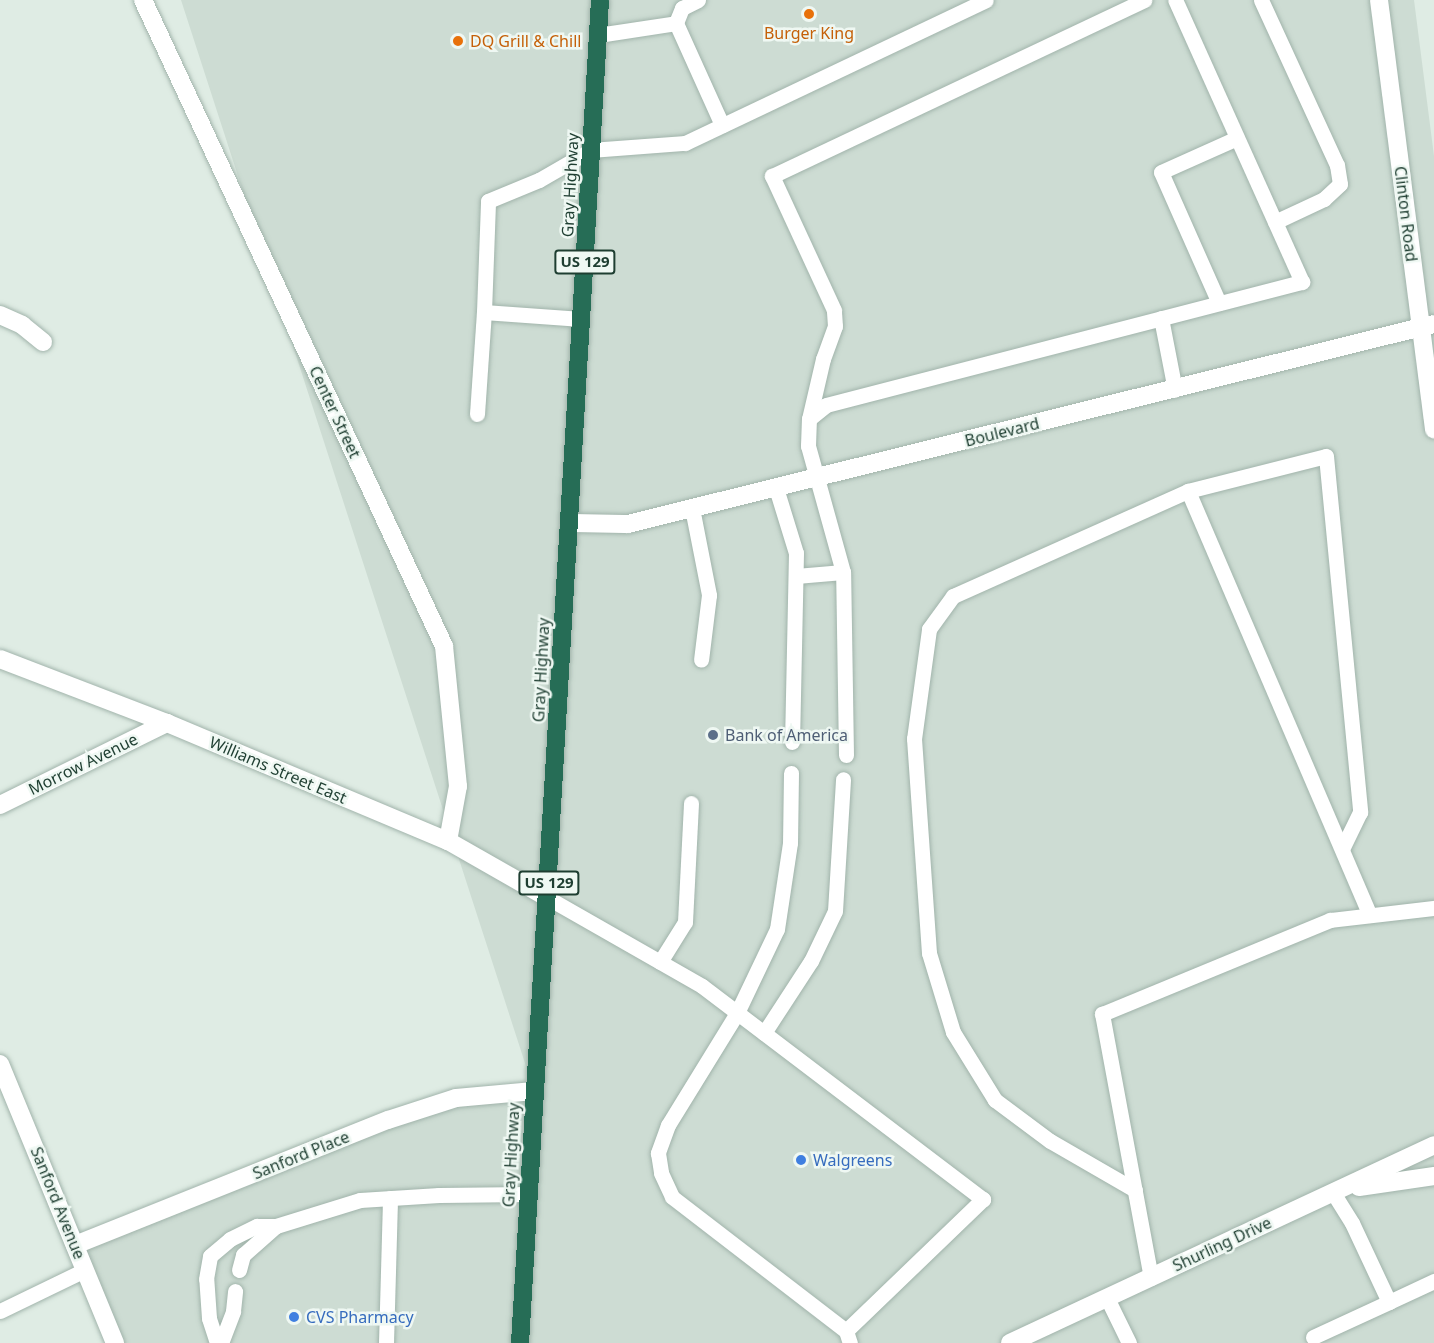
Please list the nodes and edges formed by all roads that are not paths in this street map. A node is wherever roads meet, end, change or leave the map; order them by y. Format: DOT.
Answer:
graph roads {
  1 [pos="143,0"];
  2 [pos="600,0"];
  3 [pos="698,0"];
  4 [pos="986,0"];
  5 [pos="1145,0"];
  6 [pos="1175,0"];
  7 [pos="1262,0"];
  8 [pos="1379,0"];
  9 [pos="676,23"];
  10 [pos="598,35"];
  11 [pos="722,125"];
  12 [pos="1237,138"];
  13 [pos="591,150"];
  14 [pos="1275,222"];
  15 [pos="1219,303"];
  16 [pos="484,312"];
  17 [pos="0,315"];
  18 [pos="1161,318"];
  19 [pos="581,319"];
  20 [pos="1427,327"];
  21 [pos="43,342"];
  22 [pos="1175,390"];
  23 [pos="477,414"];
  24 [pos="809,419"];
  25 [pos="1434,429"];
  26 [pos="817,478"];
  27 [pos="776,488"];
  28 [pos="1188,491"];
  29 [pos="692,508"];
  30 [pos="569,523"];
  31 [pos="843,572"];
  32 [pos="796,576"];
  33 [pos="0,659"];
  34 [pos="701,660"];
  35 [pos="167,723"];
  36 [pos="792,742"];
  37 [pos="846,755"];
  38 [pos="791,773"];
  39 [pos="843,779"];
  40 [pos="691,803"];
  41 [pos="0,805"];
  42 [pos="448,841"];
  43 [pos="1342,849"];
  44 [pos="548,898"];
  45 [pos="1434,908"];
  46 [pos="1370,915"];
  47 [pos="660,962"];
  48 [pos="737,1013"];
  49 [pos="764,1033"];
  50 [pos="0,1064"];
  51 [pos="534,1091"];
  52 [pos="1434,1145"];
  53 [pos="1434,1176"];
  54 [pos="1134,1190"];
  55 [pos="1335,1192"];
  56 [pos="528,1194"];
  57 [pos="390,1198"];
  58 [pos="276,1226"];
  59 [pos="75,1245"];
  60 [pos="85,1270"];
  61 [pos="238,1270"];
  62 [pos="1151,1278"];
  63 [pos="1434,1281"];
  64 [pos="235,1291"];
  65 [pos="1107,1298"];
  66 [pos="1389,1302"];
  67 [pos="0,1311"];
  68 [pos="848,1337"];
  69 [pos="1313,1337"];
  70 [pos="115,1343"];
  71 [pos="216,1343"];
  72 [pos="221,1343"];
  73 [pos="386,1343"];
  74 [pos="520,1343"];
  75 [pos="1011,1343"];
  76 [pos="1129,1343"];
  1 -- 42 [label="street, Center Street"];
  2 -- 10 [label="highway, Gray Highway / US 129"];
  3 -- 9 [label="lane"];
  4 -- 11 [label="lane"];
  5 -- 24 [label="lane"];
  6 -- 12 [label="lane"];
  7 -- 14 [label="lane"];
  8 -- 20 [label="street, Clinton Road"];
  9 -- 10 [label="lane"];
  9 -- 11 [label="lane"];
  10 -- 13 [label="highway, Gray Highway / US 129"];
  11 -- 13 [label="lane"];
  12 -- 14 [label="lane"];
  12 -- 15 [label="lane"];
  13 -- 16 [label="lane"];
  13 -- 19 [label="highway, Gray Highway / US 129"];
  14 -- 15 [label="lane"];
  15 -- 18 [label="lane"];
  16 -- 19 [label="lane"];
  16 -- 23 [label="lane"];
  17 -- 21 [label="street"];
  18 -- 22 [label="lane"];
  18 -- 24 [label="lane"];
  19 -- 30 [label="highway, Gray Highway / US 129"];
  20 -- 22 [label="street, Boulevard"];
  20 -- 25 [label="street, Clinton Road"];
  22 -- 26 [label="street, Boulevard"];
  24 -- 26 [label="lane"];
  26 -- 27 [label="street, Boulevard"];
  26 -- 31 [label="lane"];
  27 -- 29 [label="street, Boulevard"];
  27 -- 32 [label="lane"];
  28 -- 43 [label="lane"];
  28 -- 43 [label="lane"];
  28 -- 54 [label="lane"];
  29 -- 30 [label="street, Boulevard"];
  29 -- 34 [label="lane"];
  30 -- 44 [label="highway, Gray Highway / US 129"];
  31 -- 32 [label="lane"];
  31 -- 37 [label="lane"];
  32 -- 36 [label="lane"];
  33 -- 35 [label="street, Williams Street East"];
  35 -- 41 [label="street, Morrow Avenue"];
  35 -- 42 [label="street, Williams Street East"];
  38 -- 48 [label="lane"];
  39 -- 49 [label="lane"];
  40 -- 47 [label="lane"];
  42 -- 44 [label="street, Williams Street East"];
  43 -- 46 [label="lane"];
  44 -- 47 [label="lane"];
  44 -- 51 [label="highway, Gray Highway / US 129"];
  45 -- 46 [label="lane"];
  46 -- 54 [label="lane"];
  47 -- 48 [label="lane"];
  48 -- 49 [label="lane"];
  48 -- 68 [label="lane"];
  49 -- 68 [label="lane"];
  50 -- 59 [label="street, Sanford Avenue"];
  51 -- 56 [label="highway, Gray Highway / US 129"];
  51 -- 59 [label="street, Sanford Place"];
  52 -- 55 [label="street, Shurling Drive"];
  53 -- 55 [label="street"];
  54 -- 62 [label="lane"];
  55 -- 62 [label="street, Shurling Drive"];
  55 -- 66 [label="lane"];
  56 -- 57 [label="lane"];
  56 -- 74 [label="highway, Gray Highway / US 129"];
  57 -- 58 [label="lane"];
  57 -- 73 [label="lane"];
  58 -- 61 [label="lane"];
  58 -- 71 [label="lane"];
  59 -- 60 [label="street, Sanford Avenue"];
  60 -- 67 [label="lane"];
  60 -- 70 [label="street, Sanford Avenue"];
  62 -- 65 [label="street, Shurling Drive"];
  63 -- 66 [label="lane"];
  64 -- 72 [label="lane"];
  65 -- 75 [label="street, Shurling Drive"];
  65 -- 76 [label="lane"];
  66 -- 69 [label="lane"];
}
